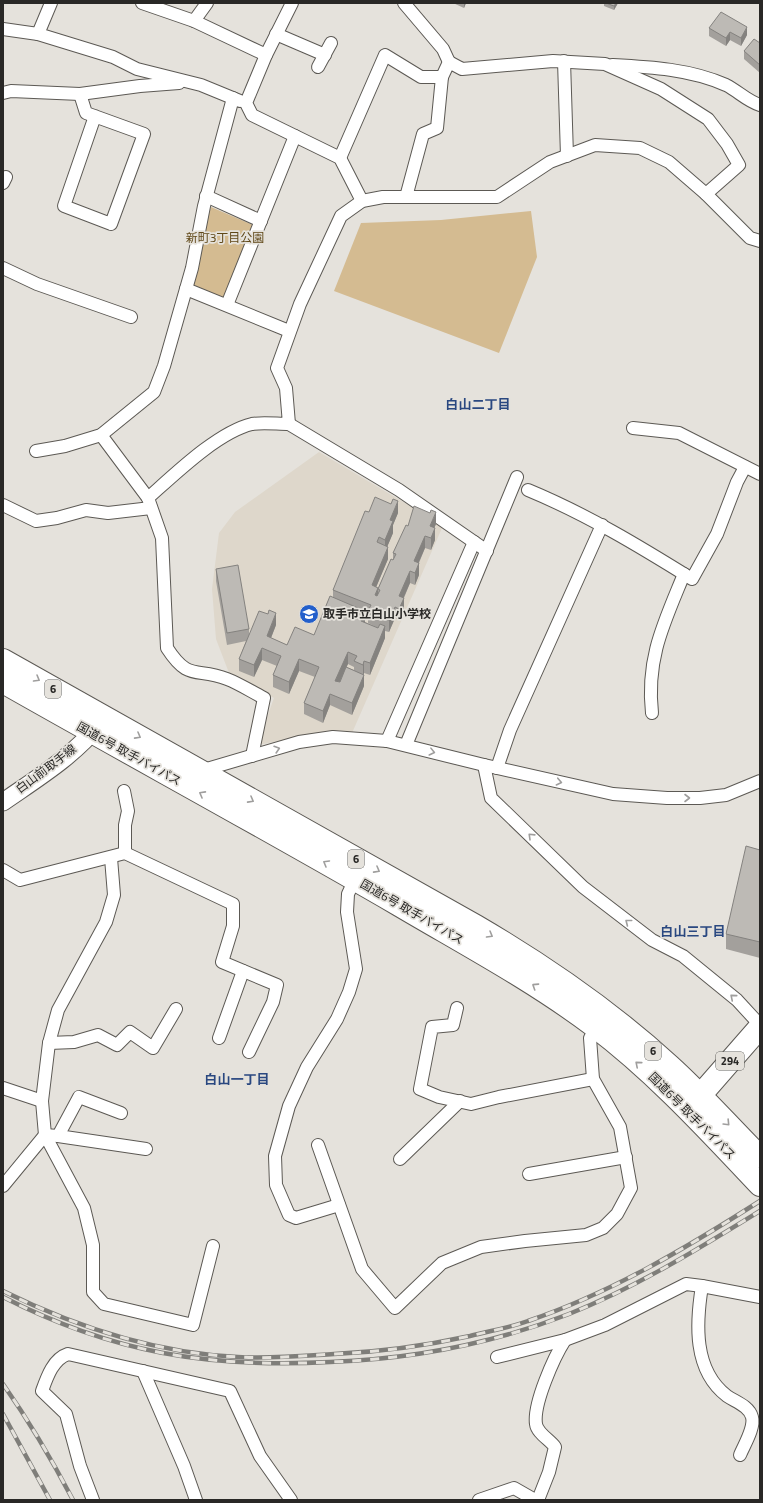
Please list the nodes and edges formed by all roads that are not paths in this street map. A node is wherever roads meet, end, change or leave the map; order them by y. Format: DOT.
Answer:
graph roads {
  1 [pos="51,3"];
  2 [pos="142,3"];
  3 [pos="207,3"];
  4 [pos="292,3"];
  5 [pos="404,3"];
  6 [pos="194,21"];
  7 [pos="3,29"];
  8 [pos="38,34"];
  9 [pos="276,34"];
  10 [pos="331,43"];
  11 [pos="266,55"];
  12 [pos="325,55"];
  13 [pos="449,62"];
  14 [pos="564,62"];
  15 [pos="605,64"];
  16 [pos="318,67"];
  17 [pos="442,78"];
  18 [pos="190,82"];
  19 [pos="3,93"];
  20 [pos="80,94"];
  21 [pos="233,98"];
  22 [pos="246,103"];
  23 [pos="760,105"];
  24 [pos="95,116"];
  25 [pos="295,136"];
  26 [pos="567,156"];
  27 [pos="340,158"];
  28 [pos="706,194"];
  29 [pos="206,196"];
  30 [pos="406,197"];
  31 [pos="362,201"];
  32 [pos="261,221"];
  33 [pos="760,241"];
  34 [pos="3,268"];
  35 [pos="186,289"];
  36 [pos="227,305"];
  37 [pos="131,317"];
  38 [pos="289,330"];
  39 [pos="289,424"];
  40 [pos="633,428"];
  41 [pos="101,435"];
  42 [pos="36,451"];
  43 [pos="745,467"];
  44 [pos="760,474"];
  45 [pos="517,477"];
  46 [pos="528,490"];
  47 [pos="149,503"];
  48 [pos="3,505"];
  49 [pos="602,525"];
  50 [pos="474,542"];
  51 [pos="487,551"];
  52 [pos="684,574"];
  53 [pos="3,660"];
  54 [pos="3,682"];
  55 [pos="652,713"];
  56 [pos="98,725"];
  57 [pos="388,741"];
  58 [pos="406,745"];
  59 [pos="252,756"];
  60 [pos="484,765"];
  61 [pos="497,768"];
  62 [pos="199,771"];
  63 [pos="760,781"];
  64 [pos="124,791"];
  65 [pos="3,802"];
  66 [pos="125,854"];
  67 [pos="111,858"];
  68 [pos="3,870"];
  69 [pos="355,879"];
  70 [pos="244,971"];
  71 [pos="457,1008"];
  72 [pos="176,1009"];
  73 [pos="760,1026"];
  74 [pos="596,1027"];
  75 [pos="219,1038"];
  76 [pos="48,1043"];
  77 [pos="249,1052"];
  78 [pos="594,1079"];
  79 [pos="3,1088"];
  80 [pos="42,1101"];
  81 [pos="460,1101"];
  82 [pos="694,1103"];
  83 [pos="121,1113"];
  84 [pos="51,1136"];
  85 [pos="318,1144"];
  86 [pos="146,1149"];
  87 [pos="626,1157"];
  88 [pos="760,1157"];
  89 [pos="400,1159"];
  90 [pos="529,1174"];
  91 [pos="759,1184"];
  92 [pos="3,1186"];
  93 [pos="339,1205"];
  94 [pos="213,1246"];
  95 [pos="702,1286"];
  96 [pos="760,1296"];
  97 [pos="565,1340"];
  98 [pos="497,1357"];
  99 [pos="143,1371"];
  100 [pos="740,1455"];
  101 [pos="93,1500"];
  102 [pos="196,1500"];
  103 [pos="291,1500"];
  104 [pos="479,1500"];
  105 [pos="537,1500"];
  1 -- 8 [label="street"];
  2 -- 6 [label="street"];
  3 -- 6 [label="street"];
  4 -- 9 [label="street"];
  5 -- 13 [label="street"];
  6 -- 11 [label="street"];
  7 -- 8 [label="street"];
  8 -- 18 [label="street"];
  9 -- 11 [label="street"];
  9 -- 12 [label="street"];
  10 -- 12 [label="street"];
  11 -- 22 [label="street"];
  12 -- 16 [label="street"];
  13 -- 14 [label="street"];
  13 -- 17 [label="street"];
  14 -- 15 [label="street"];
  14 -- 26 [label="street"];
  15 -- 23 [label="street"];
  15 -- 28 [label="street"];
  17 -- 27 [label="street"];
  17 -- 30 [label="street"];
  18 -- 20 [label="street"];
  18 -- 21 [label="street"];
  19 -- 20 [label="street"];
  20 -- 24 [label="street"];
  21 -- 22 [label="street"];
  21 -- 29 [label="street"];
  22 -- 25 [label="street"];
  24 -- 24 [label="street"];
  25 -- 27 [label="street"];
  25 -- 32 [label="street"];
  26 -- 28 [label="street"];
  26 -- 30 [label="street"];
  27 -- 31 [label="street"];
  28 -- 33 [label="street"];
  29 -- 32 [label="street"];
  29 -- 35 [label="street"];
  30 -- 31 [label="street"];
  31 -- 38 [label="street"];
  32 -- 36 [label="street"];
  34 -- 37 [label="street"];
  35 -- 36 [label="street"];
  35 -- 41 [label="street"];
  36 -- 38 [label="street"];
  38 -- 39 [label="street"];
  39 -- 47 [label="street"];
  39 -- 50 [label="street"];
  40 -- 43 [label="street"];
  41 -- 42 [label="street"];
  41 -- 47 [label="street"];
  43 -- 44 [label="street"];
  43 -- 52 [label="street"];
  45 -- 51 [label="street"];
  46 -- 49 [label="street"];
  47 -- 48 [label="street"];
  47 -- 59 [label="street"];
  49 -- 52 [label="street"];
  49 -- 61 [label="street"];
  50 -- 51 [label="street"];
  50 -- 57 [label="street"];
  51 -- 58 [label="street"];
  52 -- 55 [label="street"];
  53 -- 56 [label="highway, 国道6号 取手バイパス / 6, one-way"];
  54 -- 56 [label="highway, 国道6号 取手バイパス / 6"];
  56 -- 62 [label="highway, 国道6号 取手バイパス / 6, one-way"];
  56 -- 65 [label="main road, 白山前取手線"];
  69 -- 56 [label="highway, 国道6号 取手バイパス / 6, one-way"];
  57 -- 58 [label="street"];
  59 -- 57 [label="street, one-way"];
  58 -- 60 [label="street, one-way"];
  59 -- 62 [label="street"];
  60 -- 61 [label="street"];
  73 -- 60 [label="street, one-way"];
  61 -- 63 [label="street, one-way"];
  62 -- 82 [label="highway, 国道6号 取手バイパス / 6, one-way"];
  64 -- 66 [label="street"];
  66 -- 67 [label="street"];
  66 -- 70 [label="street"];
  67 -- 68 [label="street"];
  67 -- 76 [label="street"];
  74 -- 69 [label="highway, 国道6号 取手バイパス / 6, one-way"];
  69 -- 93 [label="street"];
  70 -- 75 [label="street"];
  70 -- 77 [label="street"];
  71 -- 81 [label="street"];
  72 -- 76 [label="street"];
  73 -- 82 [label="highway, 294"];
  74 -- 78 [label="street"];
  82 -- 74 [label="highway, 国道6号 取手バイパス / 6, one-way"];
  76 -- 80 [label="street"];
  78 -- 81 [label="street"];
  78 -- 87 [label="street"];
  79 -- 80 [label="street"];
  80 -- 84 [label="street"];
  81 -- 89 [label="street"];
  82 -- 88 [label="highway, 国道6号 取手バイパス / 6, one-way"];
  82 -- 91 [label="highway, 国道6号 取手バイパス / 6"];
  83 -- 84 [label="street"];
  84 -- 86 [label="street"];
  84 -- 92 [label="street"];
  84 -- 94 [label="street"];
  85 -- 93 [label="street"];
  87 -- 90 [label="street"];
  87 -- 93 [label="street"];
  95 -- 96 [label="street"];
  95 -- 97 [label="street"];
  95 -- 100 [label="street"];
  97 -- 98 [label="street"];
  97 -- 105 [label="street"];
  99 -- 101 [label="street"];
  99 -- 102 [label="street"];
  99 -- 103 [label="street"];
  104 -- 105 [label="street"];
}
